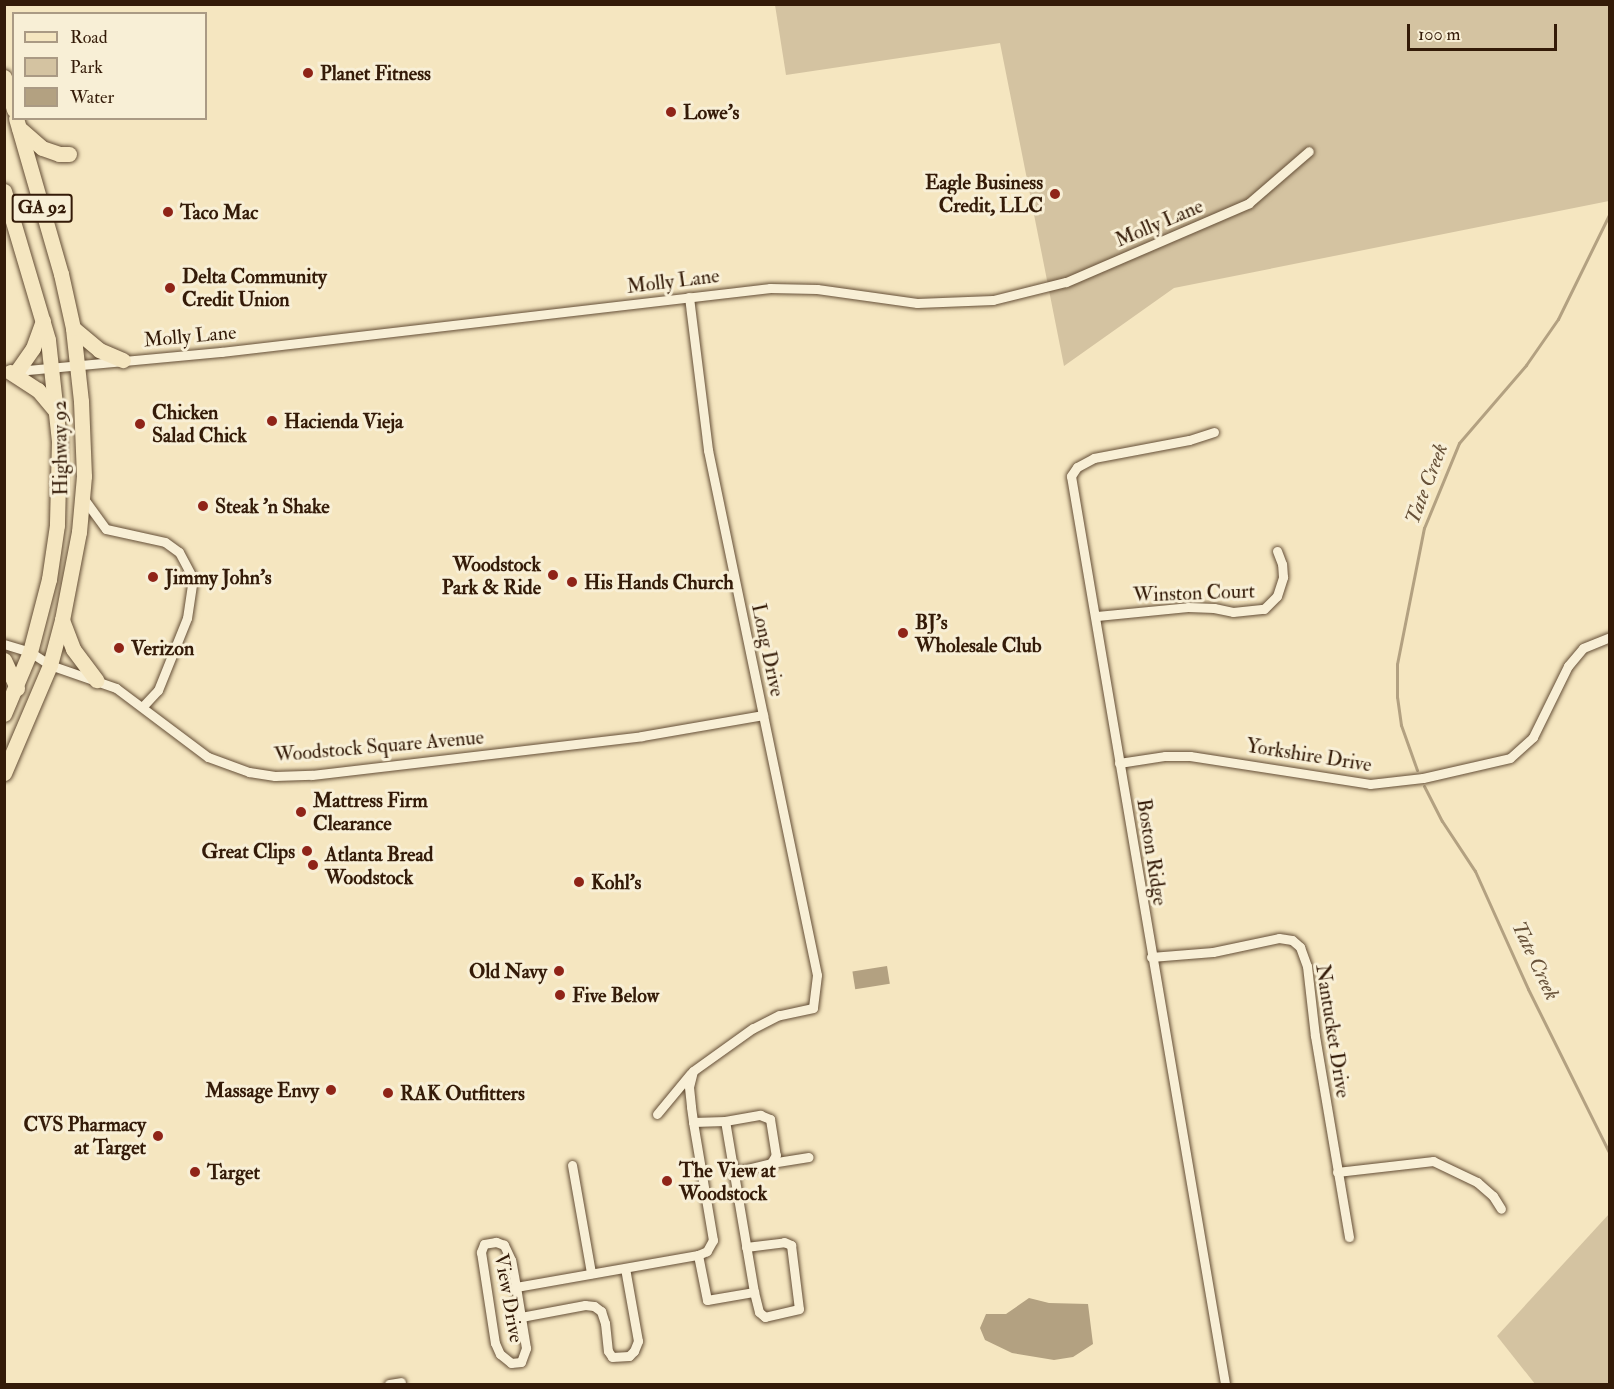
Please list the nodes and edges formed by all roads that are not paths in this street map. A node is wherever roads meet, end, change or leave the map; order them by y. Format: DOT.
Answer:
graph roads {
  1 [pos="4,77"];
  2 [pos="12,103"];
  3 [pos="17,123"];
  4 [pos="1310,151"];
  5 [pos="69,154"];
  6 [pos="4,192"];
  7 [pos="689,297"];
  8 [pos="43,318"];
  9 [pos="73,328"];
  10 [pos="123,360"];
  11 [pos="78,364"];
  12 [pos="53,366"];
  13 [pos="10,372"];
  14 [pos="57,413"];
  15 [pos="1214,432"];
  16 [pos="83,496"];
  17 [pos="1277,551"];
  18 [pos="1097,616"];
  19 [pos="62,620"];
  20 [pos="1610,637"];
  21 [pos="4,644"];
  22 [pos="30,652"];
  23 [pos="4,660"];
  24 [pos="50,665"];
  25 [pos="96,680"];
  26 [pos="17,688"];
  27 [pos="143,706"];
  28 [pos="4,714"];
  29 [pos="763,715"];
  30 [pos="1119,763"];
  31 [pos="4,773"];
  32 [pos="1151,957"];
  33 [pos="693,1071"];
  34 [pos="657,1114"];
  35 [pos="725,1121"];
  36 [pos="693,1122"];
  37 [pos="809,1157"];
  38 [pos="771,1163"];
  39 [pos="572,1166"];
  40 [pos="734,1172"];
  41 [pos="1337,1172"];
  42 [pos="1501,1209"];
  43 [pos="1349,1237"];
  44 [pos="746,1247"];
  45 [pos="698,1256"];
  46 [pos="624,1268"];
  47 [pos="591,1273"];
  48 [pos="516,1287"];
  49 [pos="754,1292"];
  50 [pos="521,1317"];
  51 [pos="401,1382"];
  52 [pos="389,1384"];
  53 [pos="1225,1384"];
  1 -- 2 [label="main road"];
  3 -- 5 [label="main road"];
  3 -- 9 [label="main road, Highway 92 / GA 92"];
  4 -- 7 [label="street, Molly Lane"];
  6 -- 8 [label="main road, Highway 92 / GA 92"];
  7 -- 10 [label="street, Molly Lane"];
  7 -- 29 [label="street, Long Drive"];
  8 -- 12 [label="main road, Highway 92 / GA 92"];
  8 -- 13 [label="main road"];
  9 -- 10 [label="main road"];
  9 -- 11 [label="main road, Highway 92 / GA 92"];
  10 -- 11 [label="street, Molly Lane"];
  11 -- 12 [label="street, Molly Lane"];
  11 -- 16 [label="main road, Highway 92 / GA 92"];
  12 -- 13 [label="street, Molly Lane"];
  12 -- 14 [label="main road, Highway 92 / GA 92"];
  13 -- 14 [label="main road"];
  14 -- 22 [label="main road, Highway 92 / GA 92"];
  15 -- 18 [label="street, Boston Ridge"];
  16 -- 19 [label="main road, Highway 92 / GA 92"];
  16 -- 27 [label="street"];
  17 -- 18 [label="street, Winston Court"];
  18 -- 30 [label="street, Boston Ridge"];
  19 -- 24 [label="main road, Highway 92 / GA 92"];
  19 -- 25 [label="main road"];
  20 -- 30 [label="street, Yorkshire Drive"];
  21 -- 22 [label="street, Woodstock Square Avenue"];
  22 -- 24 [label="street, Woodstock Square Avenue"];
  22 -- 26 [label="main road, Highway 92 / GA 92"];
  23 -- 26 [label="main road"];
  24 -- 25 [label="street, Woodstock Square Avenue"];
  24 -- 31 [label="main road, Highway 92 / GA 92"];
  25 -- 27 [label="street, Woodstock Square Avenue"];
  26 -- 28 [label="main road, Highway 92 / GA 92"];
  27 -- 29 [label="street, Woodstock Square Avenue"];
  29 -- 33 [label="street, Long Drive"];
  30 -- 32 [label="street, Boston Ridge"];
  32 -- 41 [label="street, Nantucket Drive"];
  32 -- 53 [label="street, Boston Ridge"];
  33 -- 34 [label="street"];
  33 -- 36 [label="street"];
  35 -- 36 [label="street"];
  35 -- 38 [label="street"];
  35 -- 40 [label="street"];
  36 -- 45 [label="street"];
  37 -- 38 [label="street"];
  38 -- 40 [label="street"];
  39 -- 47 [label="street"];
  40 -- 44 [label="street"];
  41 -- 42 [label="street"];
  41 -- 43 [label="street, Nantucket Drive"];
  44 -- 49 [label="street"];
  44 -- 49 [label="street"];
  45 -- 46 [label="street, View Drive"];
  45 -- 49 [label="street"];
  46 -- 47 [label="street, View Drive"];
  46 -- 50 [label="street, View Drive"];
  47 -- 48 [label="street, View Drive"];
  48 -- 50 [label="street, View Drive"];
  48 -- 50 [label="street, View Drive"];
  51 -- 52 [label="street"];
}
